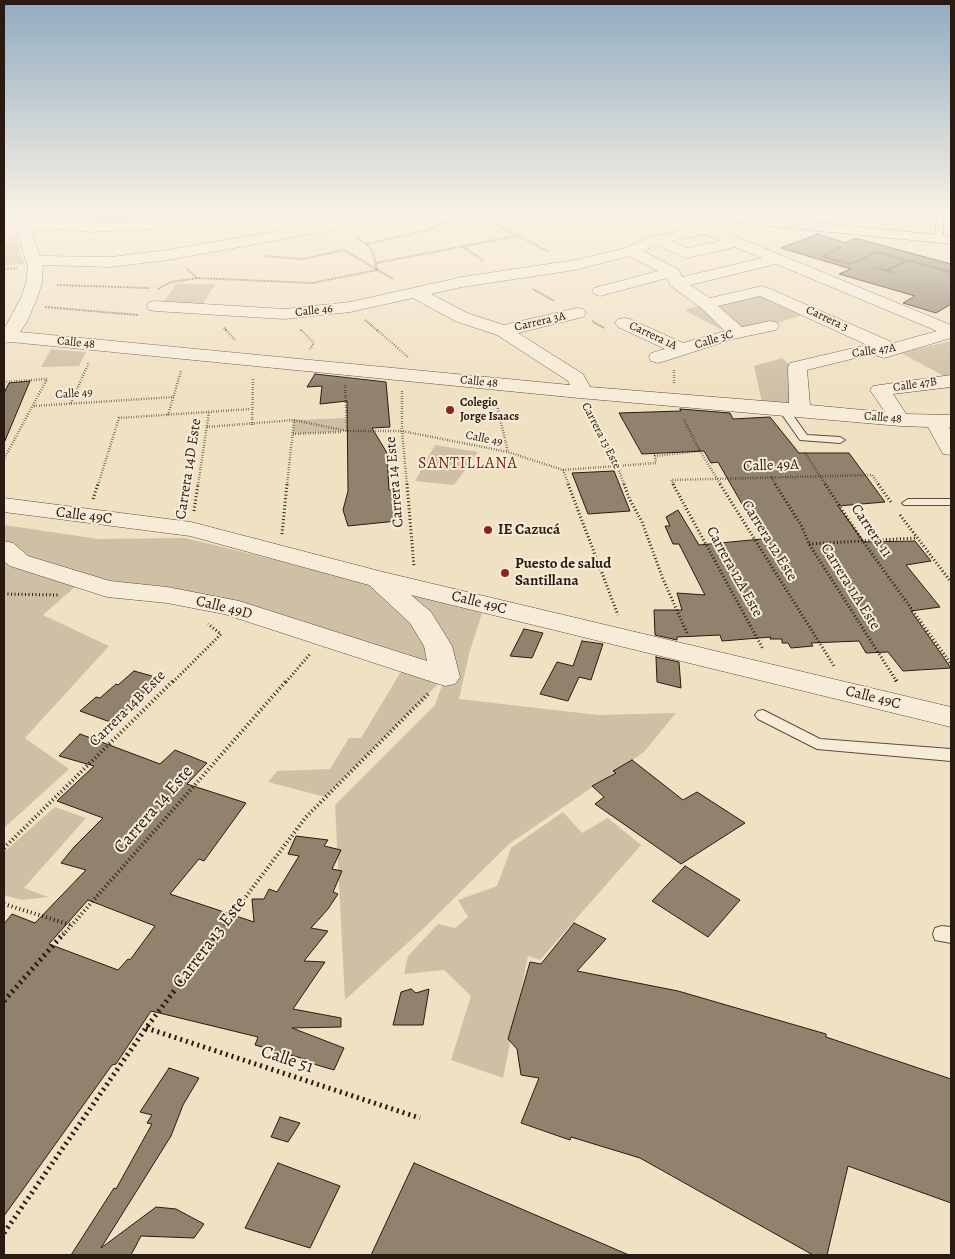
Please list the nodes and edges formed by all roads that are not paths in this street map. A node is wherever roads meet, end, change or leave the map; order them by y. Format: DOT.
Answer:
graph roads {
  1 [pos="34,271"];
  2 [pos="530,271"];
  3 [pos="662,271"];
  4 [pos="712,271"];
  5 [pos="808,271"];
  6 [pos="674,278"];
  7 [pos="417,293"];
  8 [pos="623,304"];
  9 [pos="708,304"];
  10 [pos="148,311"];
  11 [pos="577,313"];
  12 [pos="643,314"];
  13 [pos="770,326"];
  14 [pos="503,331"];
  15 [pos="738,332"];
  16 [pos="951,332"];
  17 [pos="6,337"];
  18 [pos="682,350"];
  19 [pos="888,351"];
  20 [pos="658,356"];
  21 [pos="946,381"];
  22 [pos="579,392"];
  23 [pos="792,409"];
  24 [pos="900,420"];
  25 [pos="943,421"];
  26 [pos="840,440"];
  27 [pos="951,449"];
  28 [pos="908,502"];
  29 [pos="951,502"];
  30 [pos="4,505"];
  31 [pos="4,548"];
  32 [pos="378,579"];
  33 [pos="763,715"];
  34 [pos="951,717"];
  35 [pos="951,755"];
  1 -- 17 [label="street"];
  2 -- 7 [label="street, Calle 46"];
  3 -- 6 [label="street"];
  4 -- 6 [label="street"];
  5 -- 16 [label="street"];
  6 -- 8 [label="street, Carrera 1A"];
  6 -- 9 [label="street"];
  7 -- 10 [label="street, Calle 46"];
  7 -- 14 [label="street, Carrera 13 Este"];
  9 -- 15 [label="street"];
  9 -- 19 [label="street, Carrera 3"];
  11 -- 14 [label="street, Carrera 3A"];
  12 -- 18 [label="street, Carrera 1A"];
  13 -- 15 [label="street, Calle 3C"];
  14 -- 22 [label="street, Carrera 13 Este"];
  15 -- 18 [label="street, Calle 3C"];
  16 -- 19 [label="street, Calle 47A"];
  17 -- 22 [label="street, Calle 48"];
  18 -- 20 [label="street, Calle 3C"];
  19 -- 21 [label="street, Carrera 3"];
  19 -- 23 [label="street, Calle 47A"];
  21 -- 24 [label="street, Calle 47B"];
  22 -- 23 [label="street, Calle 48"];
  23 -- 24 [label="street, Calle 48"];
  23 -- 26 [label="lane"];
  24 -- 25 [label="street, Calle 48"];
  25 -- 27 [label="street"];
  28 -- 29 [label="lane"];
  30 -- 32 [label="street, Calle 49C"];
  31 -- 32 [label="street, Calle 49D"];
  32 -- 34 [label="street, Calle 49C"];
  33 -- 35 [label="lane"];
}
